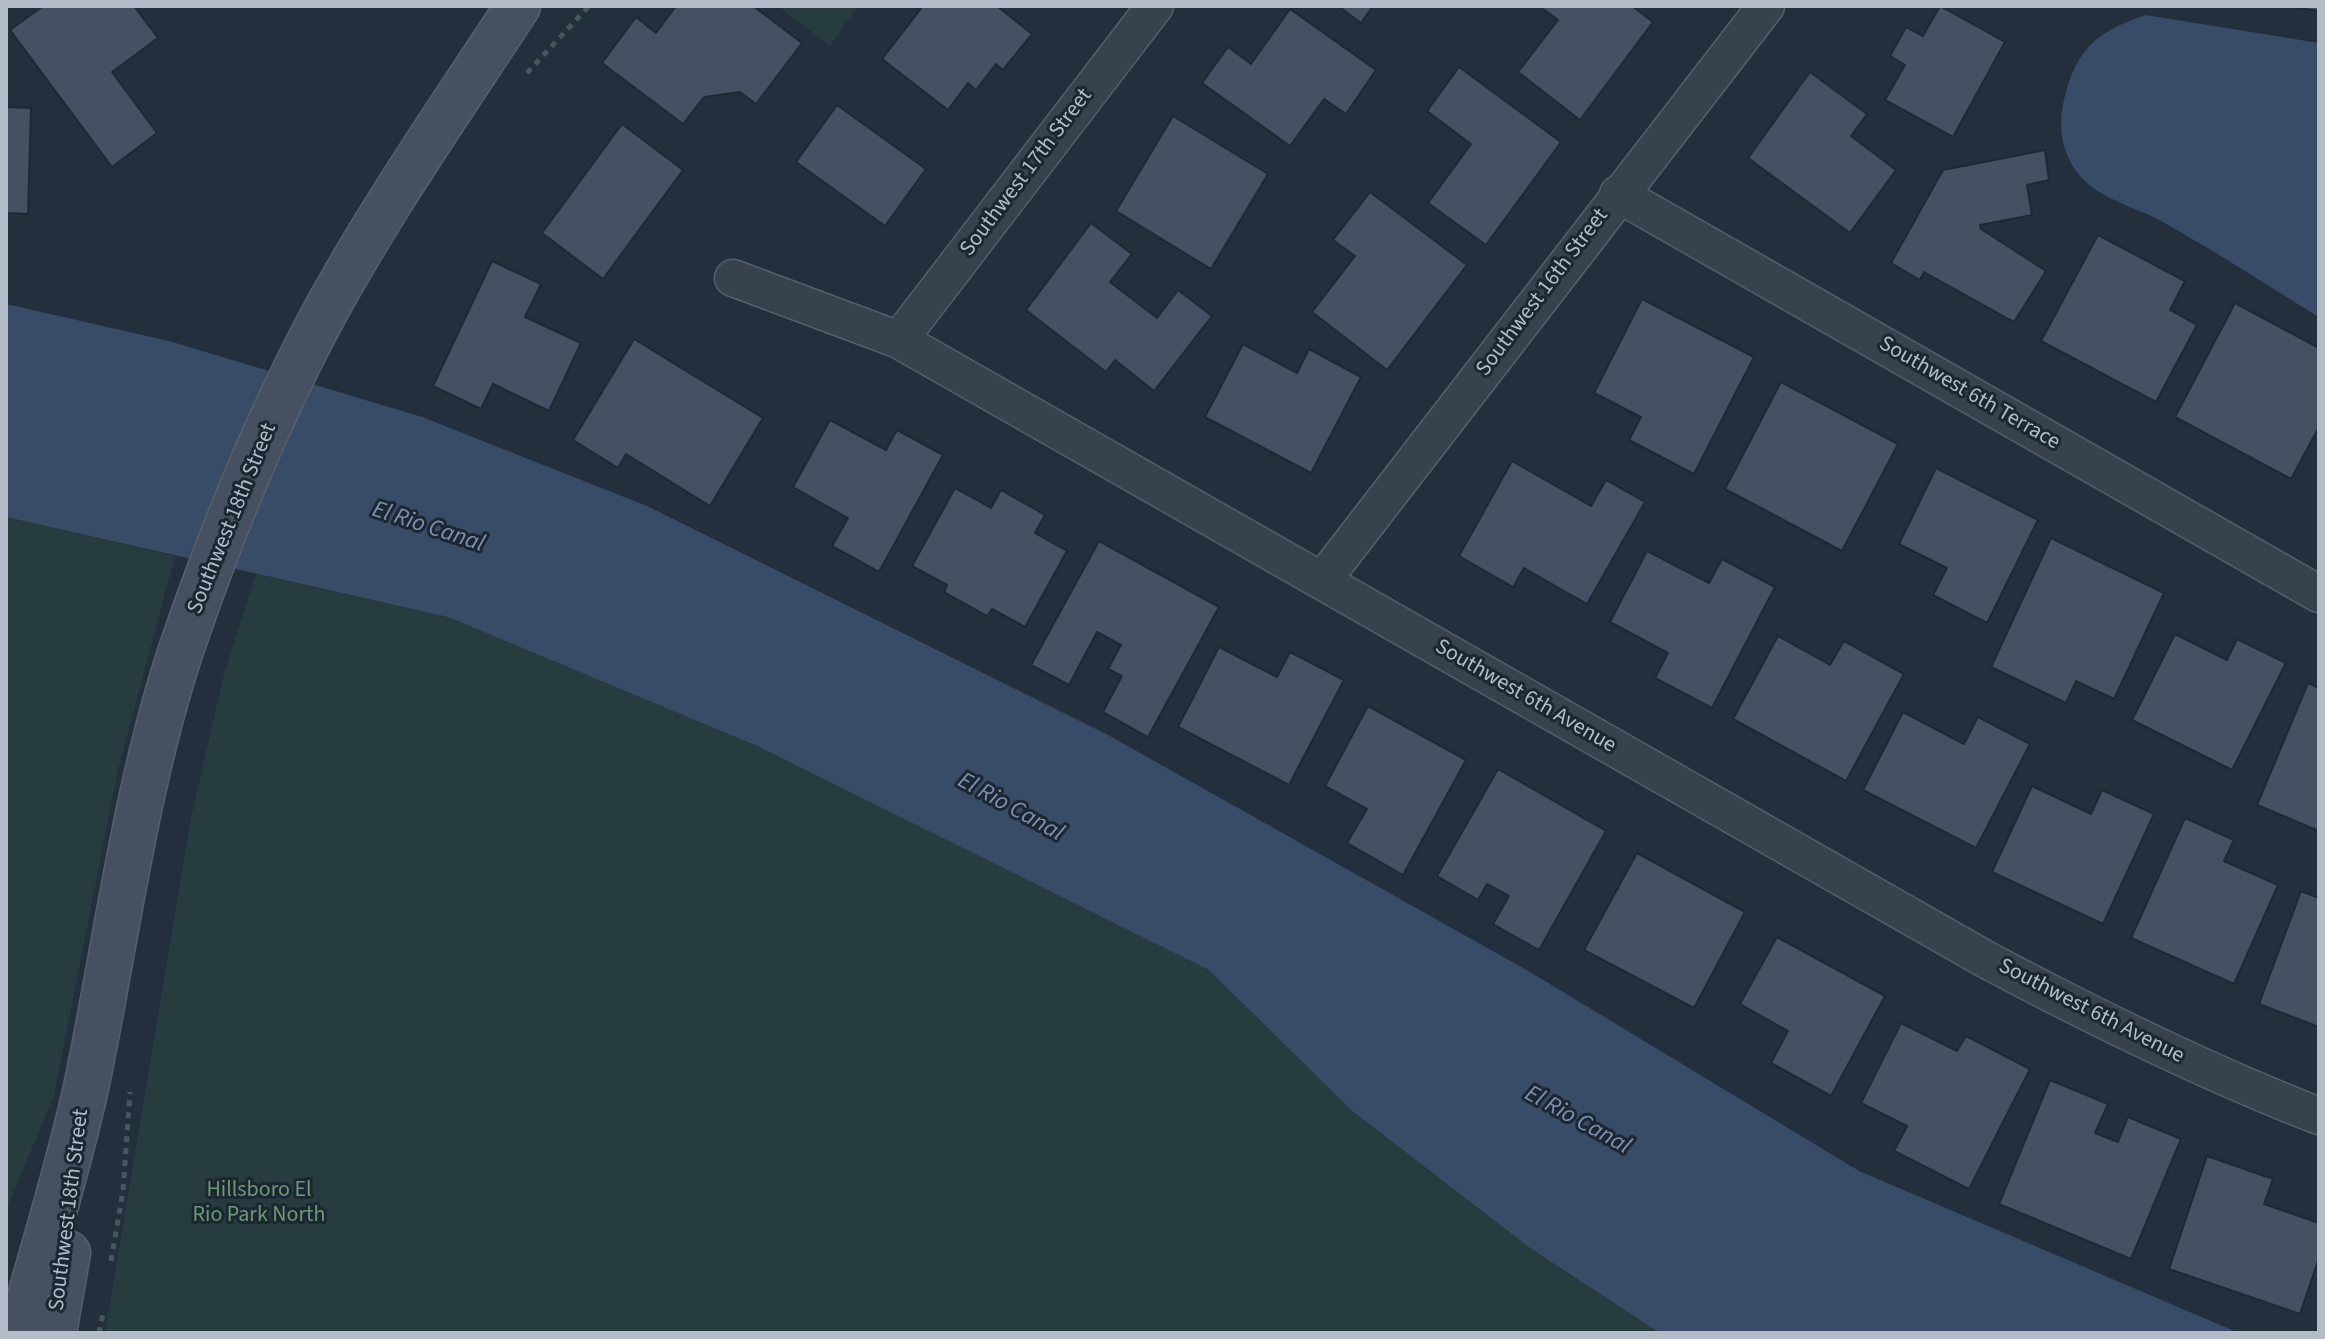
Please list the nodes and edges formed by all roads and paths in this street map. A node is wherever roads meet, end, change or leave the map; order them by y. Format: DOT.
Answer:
graph roads {
  1 [pos="518,6"];
  2 [pos="1155,6"];
  3 [pos="1766,6"];
  4 [pos="1618,194"];
  5 [pos="733,278"];
  6 [pos="899,340"];
  7 [pos="1322,581"];
  8 [pos="2319,594"];
  9 [pos="86,1087"];
  10 [pos="2319,1116"];
  11 [pos="20,1333"];
  12 [pos="54,1333"];
  1 -- 9 [label="main road, Southwest 18th Street"];
  2 -- 6 [label="street, Southwest 17th Street"];
  3 -- 4 [label="street, Southwest 16th Street"];
  4 -- 7 [label="street, Southwest 16th Street"];
  4 -- 8 [label="street, Southwest 6th Terrace"];
  5 -- 6 [label="street, Southwest 6th Avenue"];
  6 -- 7 [label="street, Southwest 6th Avenue"];
  7 -- 10 [label="street, Southwest 6th Avenue"];
  9 -- 11 [label="main road, Southwest 18th Street"];
  9 -- 12 [label="main road, Southwest 18th Street"];
}
